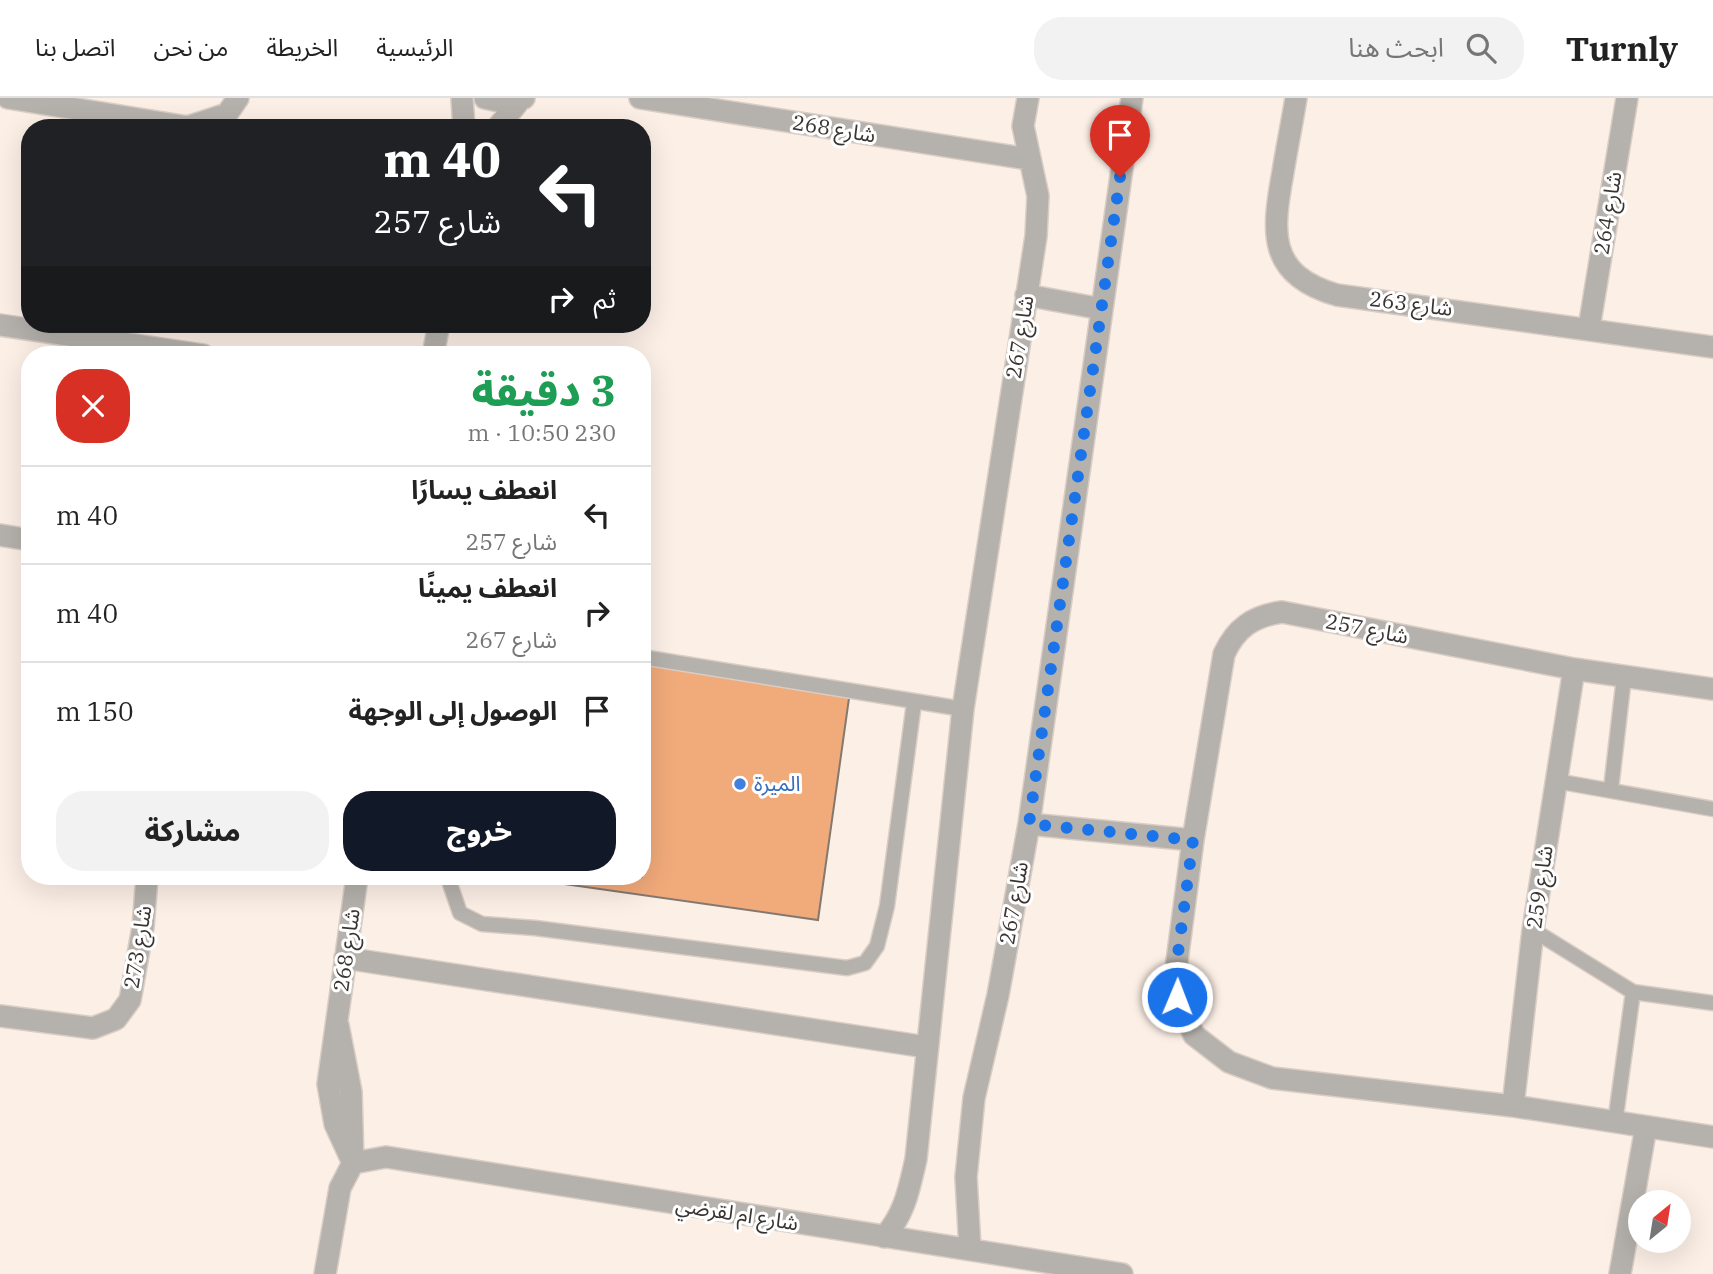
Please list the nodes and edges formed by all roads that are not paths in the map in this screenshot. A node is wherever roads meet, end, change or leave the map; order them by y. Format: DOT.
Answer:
graph roads {
  1 [pos="8,98"];
  2 [pos="238,98"];
  3 [pos="462,98"];
  4 [pos="485,98"];
  5 [pos="640,98"];
  6 [pos="1028,98"];
  7 [pos="1132,98"];
  8 [pos="1296,98"];
  9 [pos="1627,98"];
  10 [pos="522,99"];
  11 [pos="138,119"];
  12 [pos="212,119"];
  13 [pos="463,119"];
  14 [pos="505,119"];
  15 [pos="1028,159"];
  16 [pos="1026,295"];
  17 [pos="1102,309"];
  18 [pos="0,324"];
  19 [pos="21,327"];
  20 [pos="1590,328"];
  21 [pos="59,333"];
  22 [pos="144,346"];
  23 [pos="1713,346"];
  24 [pos="0,535"];
  25 [pos="21,538"];
  26 [pos="651,659"];
  27 [pos="1574,669"];
  28 [pos="1625,677"];
  29 [pos="1713,689"];
  30 [pos="914,703"];
  31 [pos="962,709"];
  32 [pos="1556,781"];
  33 [pos="1611,789"];
  34 [pos="1713,809"];
  35 [pos="1029,824"];
  36 [pos="1193,840"];
  37 [pos="146,885"];
  38 [pos="356,885"];
  39 [pos="450,885"];
  40 [pos="1533,930"];
  41 [pos="345,958"];
  42 [pos="1633,992"];
  43 [pos="1713,1003"];
  44 [pos="0,1016"];
  45 [pos="926,1047"];
  46 [pos="1513,1107"];
  47 [pos="1615,1123"];
  48 [pos="1646,1127"];
  49 [pos="1713,1137"];
  50 [pos="353,1163"];
  51 [pos="884,1237"];
  52 [pos="970,1249"];
  53 [pos="325,1274"];
  54 [pos="1122,1274"];
  55 [pos="1620,1274"];
  1 -- 11 [label="street"];
  2 -- 12 [label="street"];
  3 -- 13 [label="street"];
  4 -- 10 [label="street"];
  5 -- 15 [label="street, شارع 268"];
  6 -- 15 [label="street, شارع 267"];
  7 -- 17 [label="street, شارع 267"];
  8 -- 20 [label="street, شارع 263"];
  9 -- 20 [label="street, شارع 264"];
  10 -- 14 [label="street"];
  15 -- 16 [label="street, شارع 267"];
  16 -- 17 [label="street"];
  16 -- 31 [label="street, شارع 267"];
  17 -- 35 [label="street, شارع 267"];
  18 -- 19 [label="street"];
  20 -- 23 [label="street, شارع 263"];
  21 -- 22 [label="street"];
  24 -- 25 [label="street"];
  26 -- 30 [label="lane"];
  27 -- 28 [label="street, شارع 257"];
  27 -- 32 [label="street, شارع 259"];
  27 -- 36 [label="street, شارع 257"];
  28 -- 29 [label="street, شارع 257"];
  28 -- 33 [label="lane"];
  30 -- 31 [label="lane"];
  30 -- 39 [label="lane"];
  31 -- 45 [label="street, شارع 267"];
  32 -- 33 [label="lane"];
  32 -- 40 [label="street, شارع 259"];
  33 -- 34 [label="lane"];
  35 -- 36 [label="street"];
  35 -- 52 [label="street, شارع 267"];
  36 -- 46 [label="street, شارع 257"];
  37 -- 44 [label="street, شارع 273"];
  38 -- 41 [label="street, شارع 268"];
  40 -- 42 [label="lane"];
  40 -- 46 [label="street, شارع 259"];
  41 -- 45 [label="street"];
  41 -- 50 [label="street, شارع 268"];
  42 -- 43 [label="lane"];
  42 -- 47 [label="lane"];
  45 -- 51 [label="street, شارع 267"];
  46 -- 47 [label="street, شارع 257"];
  47 -- 48 [label="street, شارع 257"];
  48 -- 49 [label="street, شارع 257"];
  48 -- 55 [label="street"];
  50 -- 51 [label="street, شارع ام لقرضي"];
  50 -- 53 [label="street"];
  51 -- 52 [label="street, شارع ام لقرضي"];
  52 -- 54 [label="street, شارع ام لقرضي"];
}
